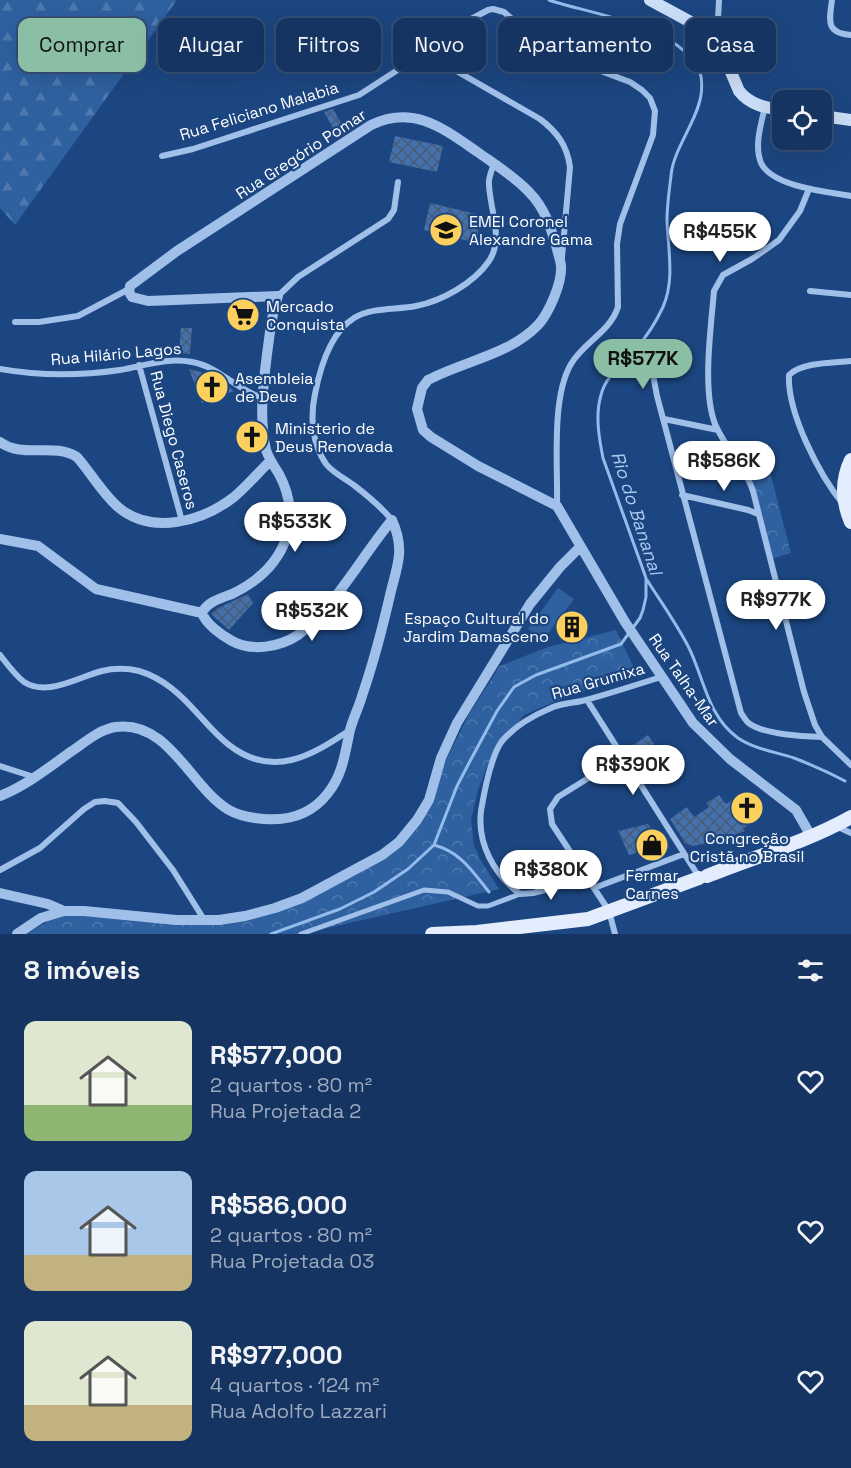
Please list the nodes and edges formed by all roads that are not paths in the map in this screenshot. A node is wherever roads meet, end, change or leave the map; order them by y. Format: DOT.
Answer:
graph roads {
  1 [pos="650,0"];
  2 [pos="719,0"];
  3 [pos="832,0"];
  4 [pos="473,18"];
  5 [pos="718,18"];
  6 [pos="685,19"];
  7 [pos="851,35"];
  8 [pos="393,72"];
  9 [pos="460,72"];
  10 [pos="731,72"];
  11 [pos="765,107"];
  12 [pos="772,108"];
  13 [pos="832,117"];
  14 [pos="851,120"];
  15 [pos="162,156"];
  16 [pos="494,163"];
  17 [pos="398,182"];
  18 [pos="809,189"];
  19 [pos="851,196"];
  20 [pos="561,267"];
  21 [pos="129,288"];
  22 [pos="810,291"];
  23 [pos="851,295"];
  24 [pos="279,296"];
  25 [pos="15,322"];
  26 [pos="654,358"];
  27 [pos="851,361"];
  28 [pos="139,365"];
  29 [pos="0,369"];
  30 [pos="261,397"];
  31 [pos="664,418"];
  32 [pos="718,430"];
  33 [pos="0,442"];
  34 [pos="851,460"];
  35 [pos="270,461"];
  36 [pos="682,495"];
  37 [pos="557,506"];
  38 [pos="758,514"];
  39 [pos="849,517"];
  40 [pos="392,520"];
  41 [pos="182,521"];
  42 [pos="0,538"];
  43 [pos="579,547"];
  44 [pos="202,613"];
  45 [pos="0,655"];
  46 [pos="661,677"];
  47 [pos="587,700"];
  48 [pos="350,730"];
  49 [pos="822,737"];
  50 [pos="622,757"];
  51 [pos="851,765"];
  52 [pos="0,766"];
  53 [pos="35,777"];
  54 [pos="0,796"];
  55 [pos="851,817"];
  56 [pos="836,826"];
  57 [pos="851,833"];
  58 [pos="811,836"];
  59 [pos="684,854"];
  60 [pos="0,870"];
  61 [pos="703,877"];
  62 [pos="588,879"];
  63 [pos="594,888"];
  64 [pos="0,893"];
  65 [pos="518,893"];
  66 [pos="64,911"];
  67 [pos="609,911"];
  68 [pos="205,921"];
  69 [pos="17,934"];
  70 [pos="301,934"];
  71 [pos="432,934"];
  72 [pos="457,934"];
  73 [pos="615,934"];
  1 -- 6 [label="main road"];
  2 -- 5 [label="street"];
  3 -- 7 [label="street"];
  4 -- 37 [label="street, Rua Feliciano Malabia"];
  8 -- 15 [label="street, Rua Feliciano Malabia"];
  9 -- 20 [label="street"];
  10 -- 11 [label="main road"];
  11 -- 12 [label="main road"];
  11 -- 18 [label="street"];
  13 -- 14 [label="main road"];
  16 -- 20 [label="street, Rua Gregório Pomar"];
  16 -- 21 [label="street, Rua Gregório Pomar"];
  16 -- 40 [label="street"];
  17 -- 24 [label="street"];
  18 -- 19 [label="street"];
  18 -- 32 [label="street"];
  20 -- 37 [label="street"];
  21 -- 24 [label="street"];
  21 -- 25 [label="street, Rua Gregório Pomar"];
  22 -- 23 [label="street"];
  24 -- 30 [label="street"];
  26 -- 31 [label="street"];
  27 -- 39 [label="street"];
  28 -- 29 [label="street, Rua Hilário Lagos"];
  28 -- 30 [label="street, Rua Hilário Lagos"];
  28 -- 41 [label="street, Rua Diego Caseros"];
  30 -- 35 [label="street"];
  31 -- 32 [label="street"];
  31 -- 36 [label="street"];
  32 -- 38 [label="street"];
  33 -- 41 [label="street"];
  34 -- 39 [label="main road"];
  35 -- 41 [label="street"];
  35 -- 44 [label="street"];
  36 -- 38 [label="street"];
  36 -- 49 [label="street"];
  37 -- 43 [label="street, Rua Talha-Mar"];
  38 -- 49 [label="street"];
  40 -- 44 [label="street"];
  40 -- 48 [label="street"];
  42 -- 44 [label="street"];
  43 -- 46 [label="street, Rua Talha-Mar"];
  43 -- 68 [label="street"];
  45 -- 48 [label="street"];
  46 -- 47 [label="street, Rua Grumixa"];
  46 -- 58 [label="street, Rua Talha-Mar"];
  47 -- 50 [label="street"];
  47 -- 65 [label="street, Rua Grumixa"];
  48 -- 53 [label="street"];
  49 -- 51 [label="street"];
  50 -- 59 [label="street"];
  50 -- 62 [label="street"];
  52 -- 53 [label="street"];
  53 -- 54 [label="street"];
  55 -- 56 [label="main road"];
  56 -- 57 [label="street"];
  56 -- 58 [label="main road"];
  58 -- 61 [label="main road"];
  59 -- 61 [label="street"];
  59 -- 63 [label="street"];
  60 -- 68 [label="street"];
  61 -- 67 [label="main road"];
  62 -- 63 [label="street"];
  62 -- 65 [label="street"];
  63 -- 67 [label="street"];
  64 -- 66 [label="street"];
  65 -- 70 [label="street"];
  66 -- 68 [label="street"];
  66 -- 69 [label="street"];
  67 -- 72 [label="main road"];
  67 -- 73 [label="street"];
  71 -- 72 [label="main road"];
}
